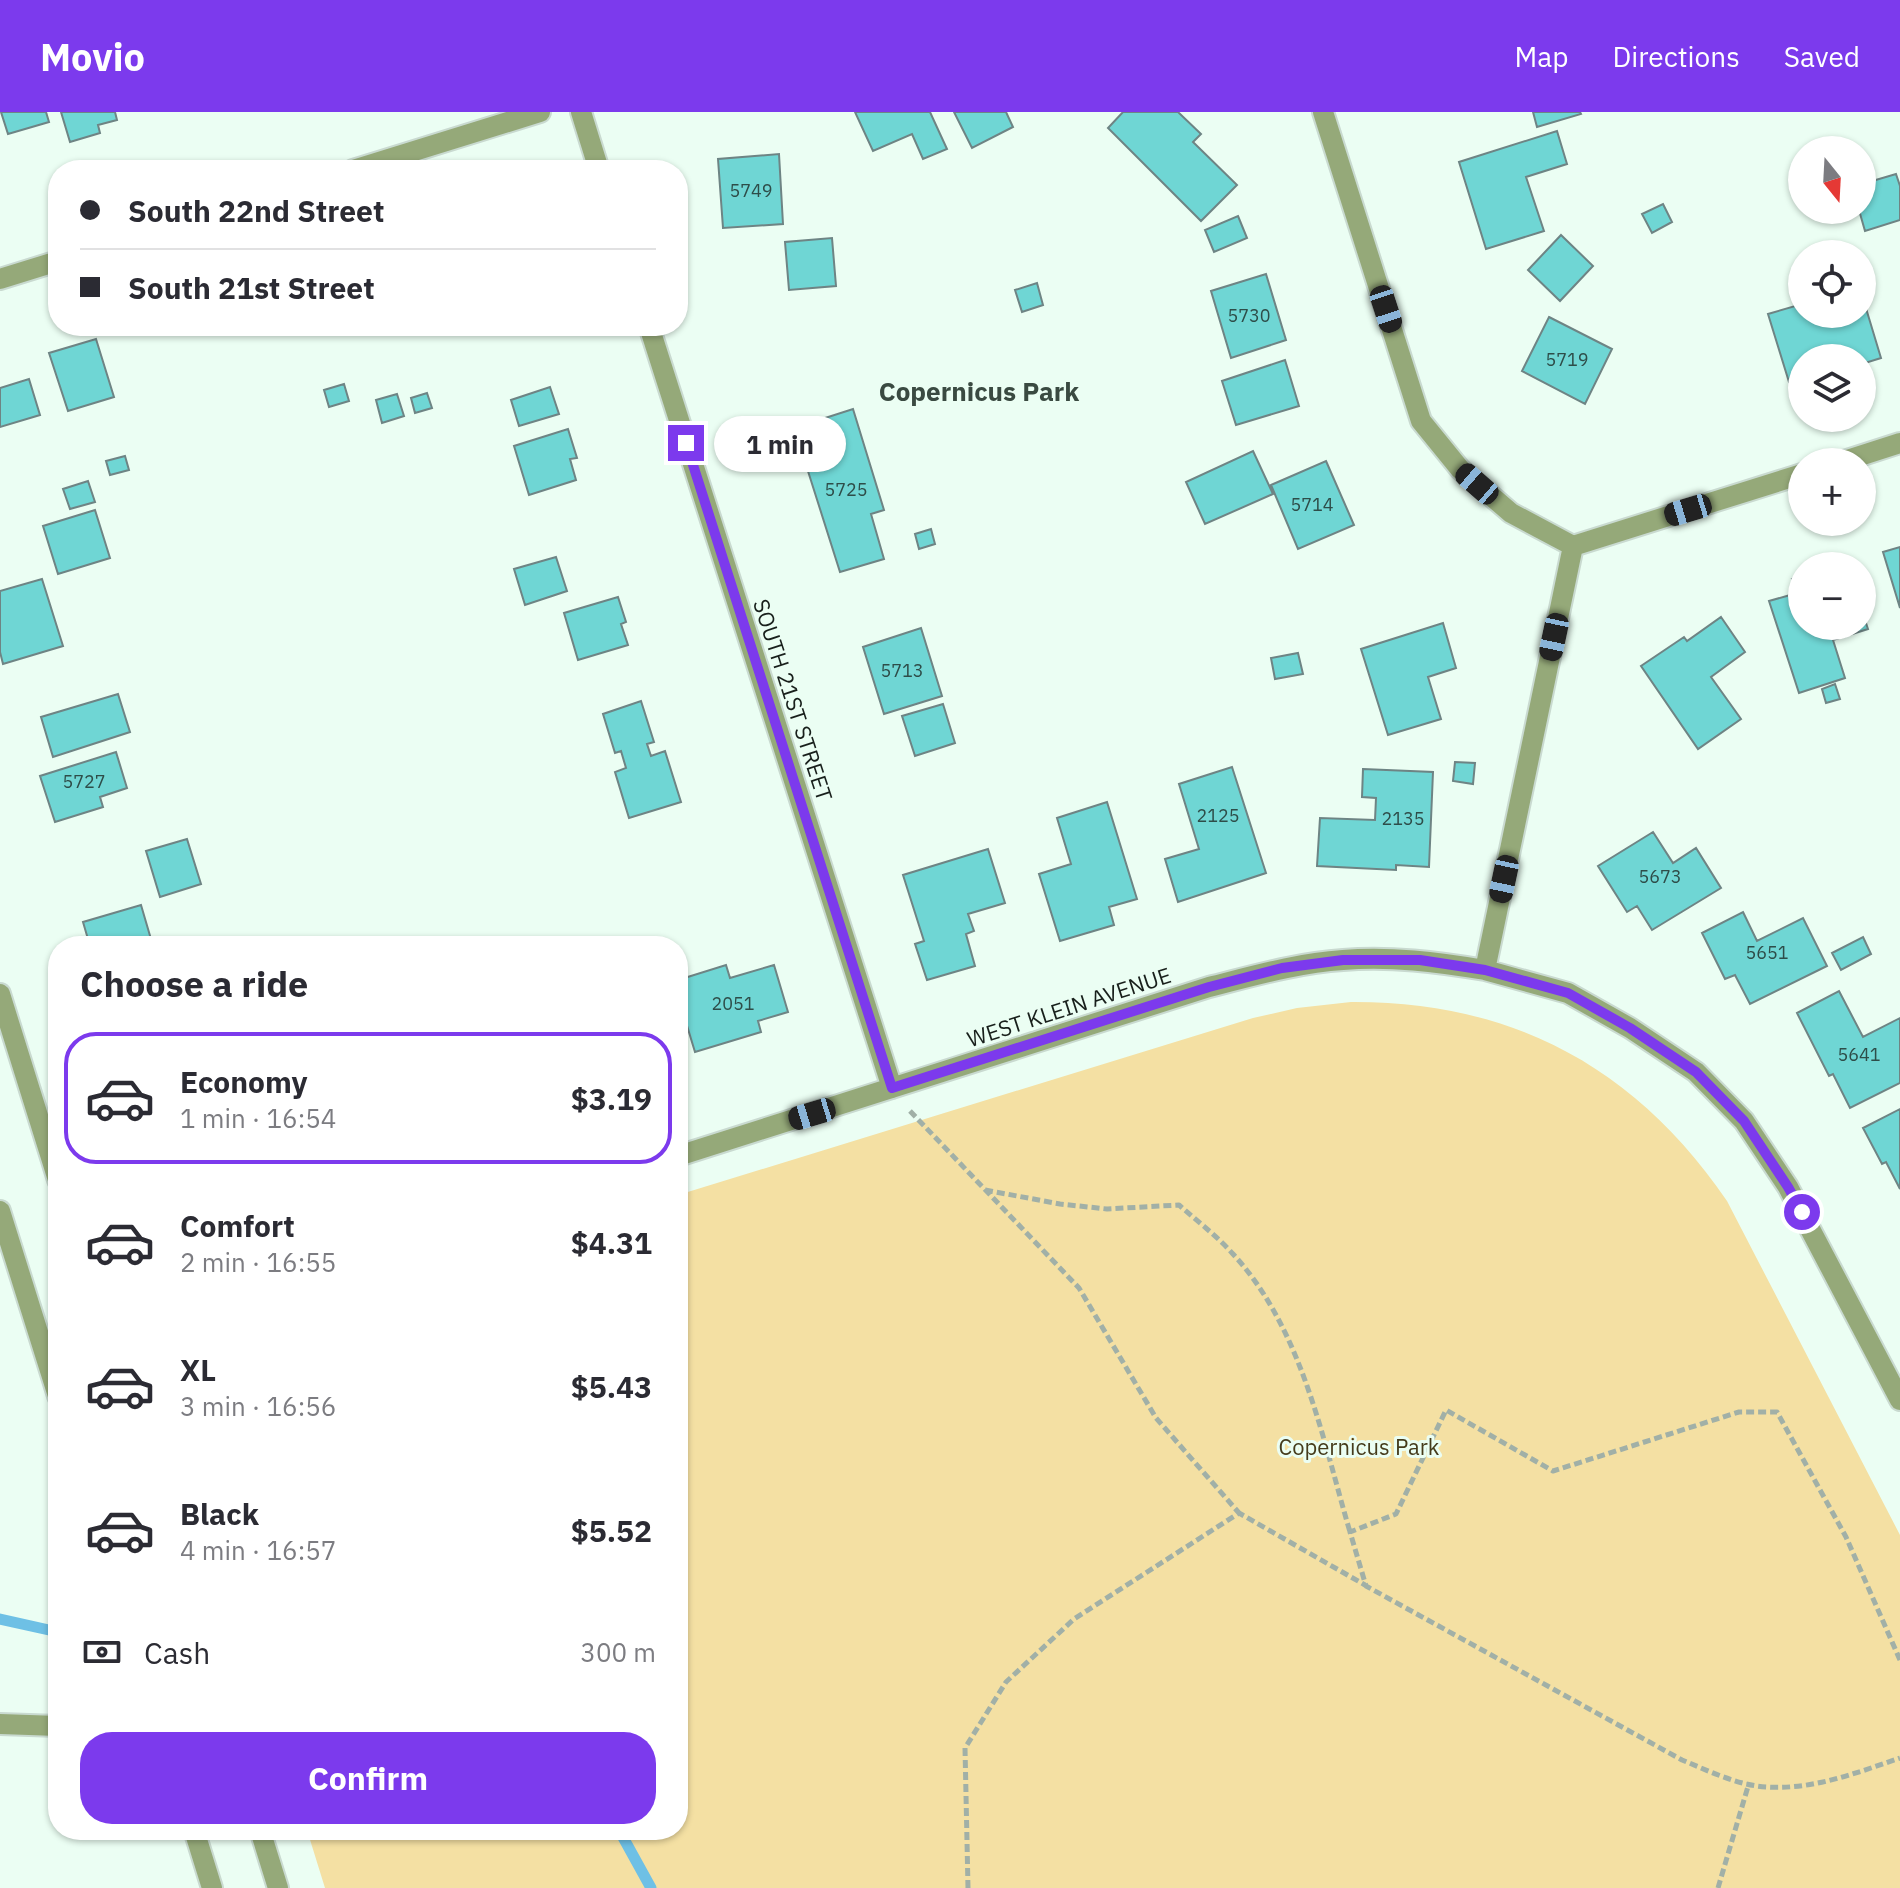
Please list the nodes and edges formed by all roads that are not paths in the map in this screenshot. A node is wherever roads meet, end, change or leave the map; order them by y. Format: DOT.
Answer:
graph roads {
  1 [pos="540,112"];
  2 [pos="581,112"];
  3 [pos="1323,112"];
  4 [pos="385,160"];
  5 [pos="596,160"];
  6 [pos="48,264"];
  7 [pos="0,279"];
  8 [pos="652,336"];
  9 [pos="1900,443"];
  10 [pos="1876,451"];
  11 [pos="1788,478"];
  12 [pos="1573,546"];
  13 [pos="1485,970"];
  14 [pos="0,994"];
  15 [pos="892,1088"];
  16 [pos="48,1148"];
  17 [pos="688,1153"];
  18 [pos="0,1211"];
  19 [pos="48,1345"];
  20 [pos="1900,1400"];
  21 [pos="0,1724"];
  22 [pos="48,1726"];
  23 [pos="197,1840"];
  24 [pos="263,1840"];
  25 [pos="212,1888"];
  26 [pos="278,1888"];
  1 -- 4 [label="street"];
  2 -- 5 [label="street"];
  3 -- 12 [label="street"];
  6 -- 7 [label="street"];
  8 -- 15 [label="street, SOUTH 21ST STREET"];
  9 -- 10 [label="street"];
  11 -- 12 [label="street"];
  12 -- 13 [label="street"];
  13 -- 15 [label="street, WEST KLEIN AVENUE"];
  13 -- 20 [label="street, WEST KLEIN AVENUE"];
  14 -- 16 [label="street"];
  15 -- 17 [label="street, WEST KLEIN AVENUE"];
  18 -- 19 [label="street"];
  21 -- 22 [label="street"];
  23 -- 25 [label="street"];
  24 -- 26 [label="street"];
}
